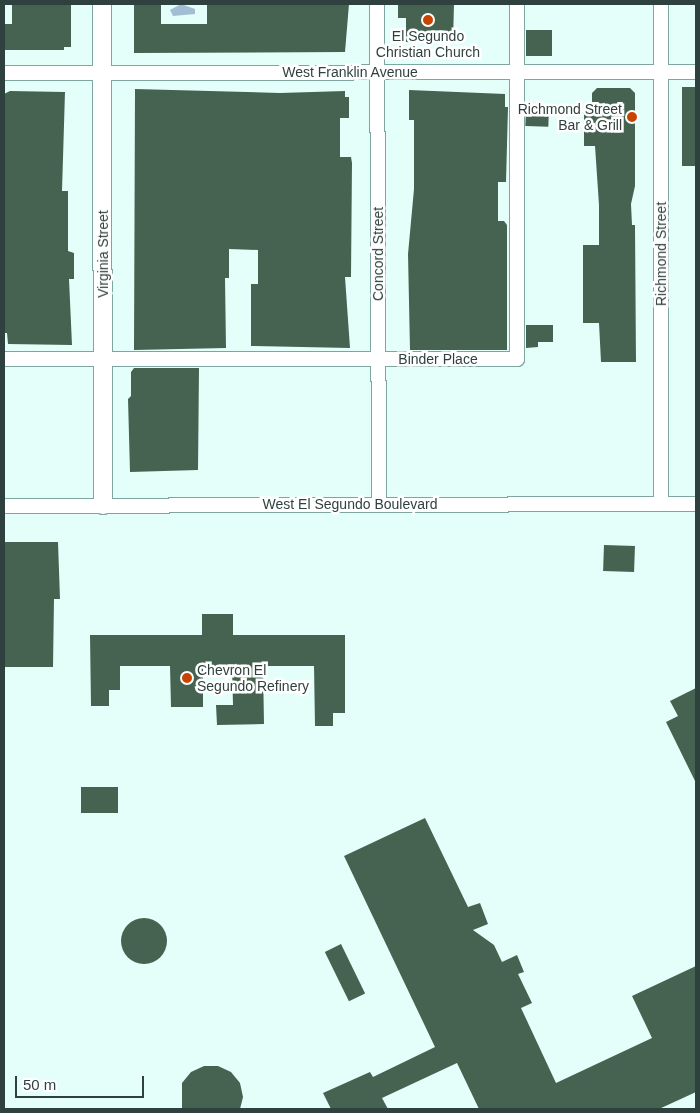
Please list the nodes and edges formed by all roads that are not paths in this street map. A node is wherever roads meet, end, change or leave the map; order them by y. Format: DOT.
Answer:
graph roads {
  1 [pos="102,4"];
  2 [pos="378,4"];
  3 [pos="517,4"];
  4 [pos="661,4"];
  5 [pos="378,72"];
  6 [pos="518,72"];
  7 [pos="661,72"];
  8 [pos="696,72"];
  9 [pos="103,73"];
  10 [pos="4,74"];
  11 [pos="4,359"];
  12 [pos="104,359"];
  13 [pos="378,359"];
  14 [pos="379,504"];
  15 [pos="661,504"];
  16 [pos="696,504"];
  17 [pos="104,505"];
  18 [pos="4,506"];
  1 -- 9 [label="street, Virginia Street"];
  2 -- 5 [label="street, Concord Street"];
  3 -- 6 [label="street, Binder Place"];
  4 -- 7 [label="street, Richmond Street"];
  5 -- 6 [label="street, West Franklin Avenue"];
  5 -- 9 [label="street, West Franklin Avenue"];
  5 -- 13 [label="street, Concord Street"];
  6 -- 7 [label="street, West Franklin Avenue"];
  6 -- 13 [label="street, Binder Place"];
  7 -- 8 [label="street, West Franklin Avenue"];
  7 -- 15 [label="street, Richmond Street"];
  9 -- 10 [label="street, West Franklin Avenue"];
  9 -- 12 [label="street, Virginia Street"];
  11 -- 12 [label="street, Binder Place"];
  12 -- 13 [label="street, Binder Place"];
  12 -- 17 [label="street, Virginia Street"];
  13 -- 14 [label="street, Concord Street"];
  14 -- 15 [label="street, West El Segundo Boulevard"];
  14 -- 17 [label="street, West El Segundo Boulevard"];
  15 -- 16 [label="street, West El Segundo Boulevard"];
  17 -- 18 [label="street, West El Segundo Boulevard"];
}
